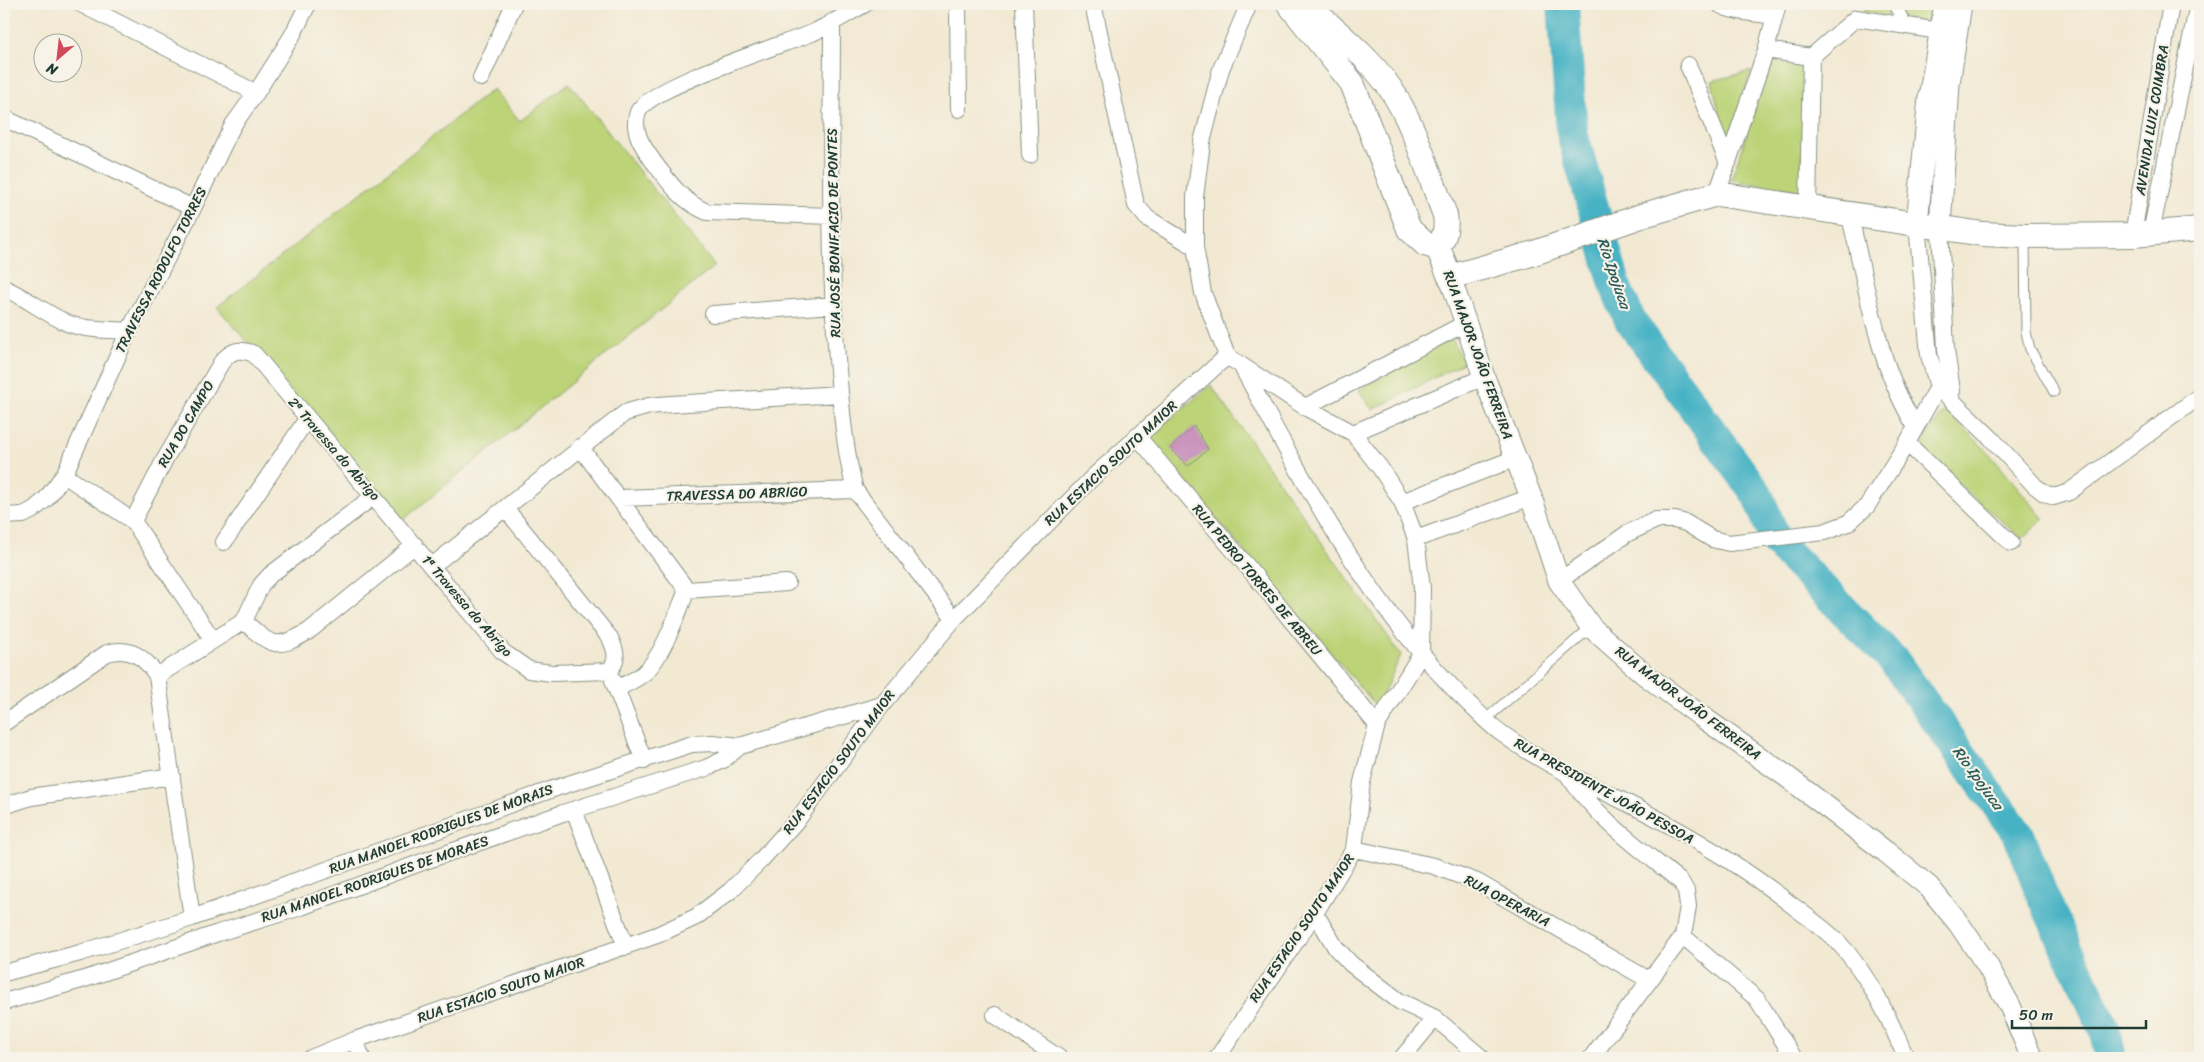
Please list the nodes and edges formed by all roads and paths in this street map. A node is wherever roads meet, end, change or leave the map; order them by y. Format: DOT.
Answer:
graph roads {
  1 [pos="81,4"];
  2 [pos="308,4"];
  3 [pos="514,4"];
  4 [pos="865,4"];
  5 [pos="958,4"];
  6 [pos="1024,4"];
  7 [pos="1093,4"];
  8 [pos="1249,4"];
  9 [pos="1719,4"];
  10 [pos="1895,4"];
  11 [pos="1945,4"];
  12 [pos="1961,4"];
  13 [pos="2171,4"];
  14 [pos="2198,4"];
  15 [pos="1296,5"];
  16 [pos="1777,10"];
  17 [pos="1857,11"];
  18 [pos="832,22"];
  19 [pos="1906,26"];
  20 [pos="1948,33"];
  21 [pos="1766,50"];
  22 [pos="1811,57"];
  23 [pos="1688,65"];
  24 [pos="2159,74"];
  25 [pos="2184,77"];
  26 [pos="481,78"];
  27 [pos="256,93"];
  28 [pos="959,109"];
  29 [pos="4,118"];
  30 [pos="1418,149"];
  31 [pos="1030,154"];
  32 [pos="1728,163"];
  33 [pos="1384,166"];
  34 [pos="1717,194"];
  35 [pos="193,208"];
  36 [pos="1808,208"];
  37 [pos="1849,213"];
  38 [pos="832,216"];
  39 [pos="1929,226"];
  40 [pos="2200,229"];
  41 [pos="2142,234"];
  42 [pos="2025,236"];
  43 [pos="1195,247"];
  44 [pos="1438,248"];
  45 [pos="1450,278"];
  46 [pos="4,288"];
  47 [pos="833,305"];
  48 [pos="713,314"];
  49 [pos="1466,323"];
  50 [pos="129,331"];
  51 [pos="254,354"];
  52 [pos="1227,356"];
  53 [pos="1242,366"];
  54 [pos="1484,377"];
  55 [pos="1944,384"];
  56 [pos="2054,392"];
  57 [pos="840,394"];
  58 [pos="2200,396"];
  59 [pos="1304,406"];
  60 [pos="307,419"];
  61 [pos="1916,427"];
  62 [pos="1353,434"];
  63 [pos="1137,436"];
  64 [pos="1907,443"];
  65 [pos="580,447"];
  66 [pos="1516,458"];
  67 [pos="64,475"];
  68 [pos="855,490"];
  69 [pos="374,496"];
  70 [pos="1531,497"];
  71 [pos="620,498"];
  72 [pos="1402,502"];
  73 [pos="505,508"];
  74 [pos="4,516"];
  75 [pos="133,521"];
  76 [pos="1416,539"];
  77 [pos="224,542"];
  78 [pos="2011,543"];
  79 [pos="415,545"];
  80 [pos="432,566"];
  81 [pos="1559,581"];
  82 [pos="787,583"];
  83 [pos="687,590"];
  84 [pos="954,618"];
  85 [pos="244,621"];
  86 [pos="1591,627"];
  87 [pos="213,640"];
  88 [pos="1421,654"];
  89 [pos="153,670"];
  90 [pos="609,671"];
  91 [pos="617,689"];
  92 [pos="882,705"];
  93 [pos="1486,719"];
  94 [pos="4,723"];
  95 [pos="1376,725"];
  96 [pos="740,746"];
  97 [pos="644,760"];
  98 [pos="1568,775"];
  99 [pos="172,776"];
  100 [pos="556,788"];
  101 [pos="4,806"];
  102 [pos="569,812"];
  103 [pos="417,838"];
  104 [pos="1354,849"];
  105 [pos="425,861"];
  106 [pos="1315,912"];
  107 [pos="192,918"];
  108 [pos="1684,936"];
  109 [pos="626,947"];
  110 [pos="4,973"];
  111 [pos="1649,980"];
  112 [pos="4,1002"];
  113 [pos="995,1015"];
  114 [pos="1435,1018"];
  115 [pos="355,1040"];
  116 [pos="361,1057"];
  117 [pos="311,1058"];
  118 [pos="1059,1058"];
  119 [pos="1217,1058"];
  120 [pos="1402,1058"];
  121 [pos="1482,1058"];
  122 [pos="1592,1058"];
  123 [pos="1794,1058"];
  124 [pos="1906,1058"];
  125 [pos="2032,1058"];
  1 -- 27 [label="street"];
  2 -- 27 [label="street, TRAVESSA RODOLFO TORRES"];
  3 -- 26 [label="street"];
  4 -- 18 [label="street"];
  5 -- 28 [label="street"];
  6 -- 31 [label="street"];
  7 -- 43 [label="street"];
  8 -- 43 [label="street"];
  9 -- 16 [label="street"];
  10 -- 19 [label="street"];
  11 -- 20 [label="street"];
  12 -- 20 [label="street"];
  13 -- 24 [label="street, AVENIDA LUIZ COIMBRA"];
  14 -- 25 [label="street, AVENIDA LUIZ COIMBRA"];
  15 -- 30 [label="main road"];
  15 -- 33 [label="main road"];
  16 -- 21 [label="street"];
  17 -- 19 [label="street"];
  17 -- 22 [label="street"];
  18 -- 38 [label="street, RUA JOSÉ BONIFACIO DE PONTES"];
  18 -- 38 [label="street"];
  19 -- 20 [label="street"];
  20 -- 39 [label="street"];
  21 -- 22 [label="street"];
  21 -- 32 [label="street"];
  22 -- 36 [label="street"];
  23 -- 32 [label="street"];
  24 -- 25 [label="street"];
  24 -- 41 [label="street, AVENIDA LUIZ COIMBRA"];
  25 -- 41 [label="street, AVENIDA LUIZ COIMBRA"];
  27 -- 35 [label="street, TRAVESSA RODOLFO TORRES"];
  29 -- 35 [label="street"];
  30 -- 33 [label="main road"];
  30 -- 44 [label="main road"];
  32 -- 34 [label="street"];
  33 -- 44 [label="main road"];
  34 -- 36 [label="main road"];
  34 -- 45 [label="main road"];
  35 -- 50 [label="street, TRAVESSA RODOLFO TORRES"];
  36 -- 37 [label="main road"];
  37 -- 39 [label="main road"];
  37 -- 61 [label="street"];
  38 -- 47 [label="street, RUA JOSÉ BONIFACIO DE PONTES"];
  39 -- 42 [label="main road"];
  39 -- 55 [label="street"];
  39 -- 55 [label="street"];
  40 -- 41 [label="main road"];
  41 -- 42 [label="main road"];
  42 -- 56 [label="lane"];
  43 -- 52 [label="street"];
  44 -- 45 [label="main road, RUA MAJOR JOÃO FERREIRA"];
  45 -- 49 [label="street, RUA MAJOR JOÃO FERREIRA"];
  46 -- 50 [label="street"];
  47 -- 48 [label="street"];
  47 -- 57 [label="street, RUA JOSÉ BONIFACIO DE PONTES"];
  49 -- 54 [label="street, RUA MAJOR JOÃO FERREIRA"];
  49 -- 59 [label="street"];
  50 -- 67 [label="street, TRAVESSA RODOLFO TORRES"];
  51 -- 60 [label="street, 2ª Travessa do Abrigo"];
  51 -- 75 [label="street, RUA DO CAMPO"];
  52 -- 53 [label="street"];
  52 -- 63 [label="street, RUA ESTACIO SOUTO MAIOR"];
  53 -- 59 [label="street"];
  53 -- 88 [label="street, RUA PRESIDENTE JOÃO PESSOA"];
  54 -- 62 [label="street"];
  54 -- 66 [label="street, RUA MAJOR JOÃO FERREIRA"];
  55 -- 58 [label="street"];
  55 -- 61 [label="street"];
  57 -- 65 [label="street"];
  57 -- 68 [label="street, RUA JOSÉ BONIFACIO DE PONTES"];
  59 -- 62 [label="street"];
  60 -- 69 [label="street, 2ª Travessa do Abrigo"];
  60 -- 77 [label="street"];
  61 -- 64 [label="street"];
  62 -- 72 [label="street"];
  63 -- 84 [label="street, RUA ESTACIO SOUTO MAIOR"];
  63 -- 95 [label="street, RUA PEDRO TORRES DE ABREU"];
  64 -- 78 [label="street"];
  64 -- 81 [label="street"];
  65 -- 71 [label="street"];
  65 -- 73 [label="street"];
  66 -- 70 [label="street, RUA MAJOR JOÃO FERREIRA"];
  66 -- 72 [label="street"];
  67 -- 74 [label="street, TRAVESSA RODOLFO TORRES"];
  67 -- 75 [label="street"];
  68 -- 71 [label="street, TRAVESSA DO ABRIGO"];
  68 -- 84 [label="street, RUA JOSÉ BONIFACIO DE PONTES"];
  69 -- 79 [label="street, 2ª Travessa do Abrigo"];
  69 -- 85 [label="street"];
  70 -- 76 [label="street"];
  70 -- 81 [label="street, RUA MAJOR JOÃO FERREIRA"];
  71 -- 83 [label="street"];
  72 -- 76 [label="street"];
  73 -- 80 [label="street"];
  73 -- 90 [label="street"];
  75 -- 87 [label="street"];
  76 -- 88 [label="street"];
  79 -- 80 [label="street, 1ª Travessa do Abrigo"];
  79 -- 85 [label="street"];
  80 -- 90 [label="street, 1ª Travessa do Abrigo"];
  81 -- 86 [label="street, RUA MAJOR JOÃO FERREIRA"];
  82 -- 83 [label="street"];
  83 -- 91 [label="street"];
  84 -- 92 [label="street, RUA ESTACIO SOUTO MAIOR"];
  85 -- 87 [label="street"];
  86 -- 93 [label="lane"];
  86 -- 125 [label="street, RUA MAJOR JOÃO FERREIRA"];
  87 -- 89 [label="street"];
  88 -- 93 [label="street, RUA PRESIDENTE JOÃO PESSOA"];
  88 -- 95 [label="street, RUA ESTACIO SOUTO MAIOR"];
  89 -- 94 [label="street"];
  89 -- 99 [label="street"];
  90 -- 91 [label="street"];
  91 -- 97 [label="street"];
  92 -- 96 [label="street, RUA MANOEL RODRIGUES DE MORAIS"];
  92 -- 109 [label="street, RUA ESTACIO SOUTO MAIOR"];
  93 -- 98 [label="street, RUA PRESIDENTE JOÃO PESSOA"];
  95 -- 104 [label="street, RUA ESTACIO SOUTO MAIOR"];
  96 -- 97 [label="street, RUA MANOEL RODRIGUES DE MORAIS"];
  96 -- 102 [label="street, RUA MANOEL RODRIGUES DE MORAES"];
  97 -- 100 [label="street, RUA MANOEL RODRIGUES DE MORAIS"];
  98 -- 108 [label="street"];
  98 -- 124 [label="street, RUA PRESIDENTE JOÃO PESSOA"];
  99 -- 101 [label="street"];
  99 -- 107 [label="street"];
  100 -- 102 [label="street"];
  100 -- 103 [label="street, RUA MANOEL RODRIGUES DE MORAIS"];
  102 -- 105 [label="street, RUA MANOEL RODRIGUES DE MORAES"];
  102 -- 109 [label="street"];
  103 -- 105 [label="street"];
  103 -- 107 [label="street, RUA MANOEL RODRIGUES DE MORAIS"];
  104 -- 106 [label="street, RUA ESTACIO SOUTO MAIOR"];
  104 -- 111 [label="street, RUA OPERARIA"];
  105 -- 112 [label="street, RUA MANOEL RODRIGUES DE MORAES"];
  106 -- 114 [label="street"];
  106 -- 119 [label="street, RUA ESTACIO SOUTO MAIOR"];
  107 -- 110 [label="street, RUA MANOEL RODRIGUES DE MORAIS"];
  108 -- 111 [label="street"];
  108 -- 123 [label="street"];
  109 -- 115 [label="street, RUA ESTACIO SOUTO MAIOR"];
  111 -- 122 [label="street"];
  113 -- 118 [label="street"];
  114 -- 120 [label="street"];
  114 -- 121 [label="street"];
  115 -- 116 [label="street"];
  115 -- 117 [label="street, RUA ESTACIO SOUTO MAIOR"];
}
